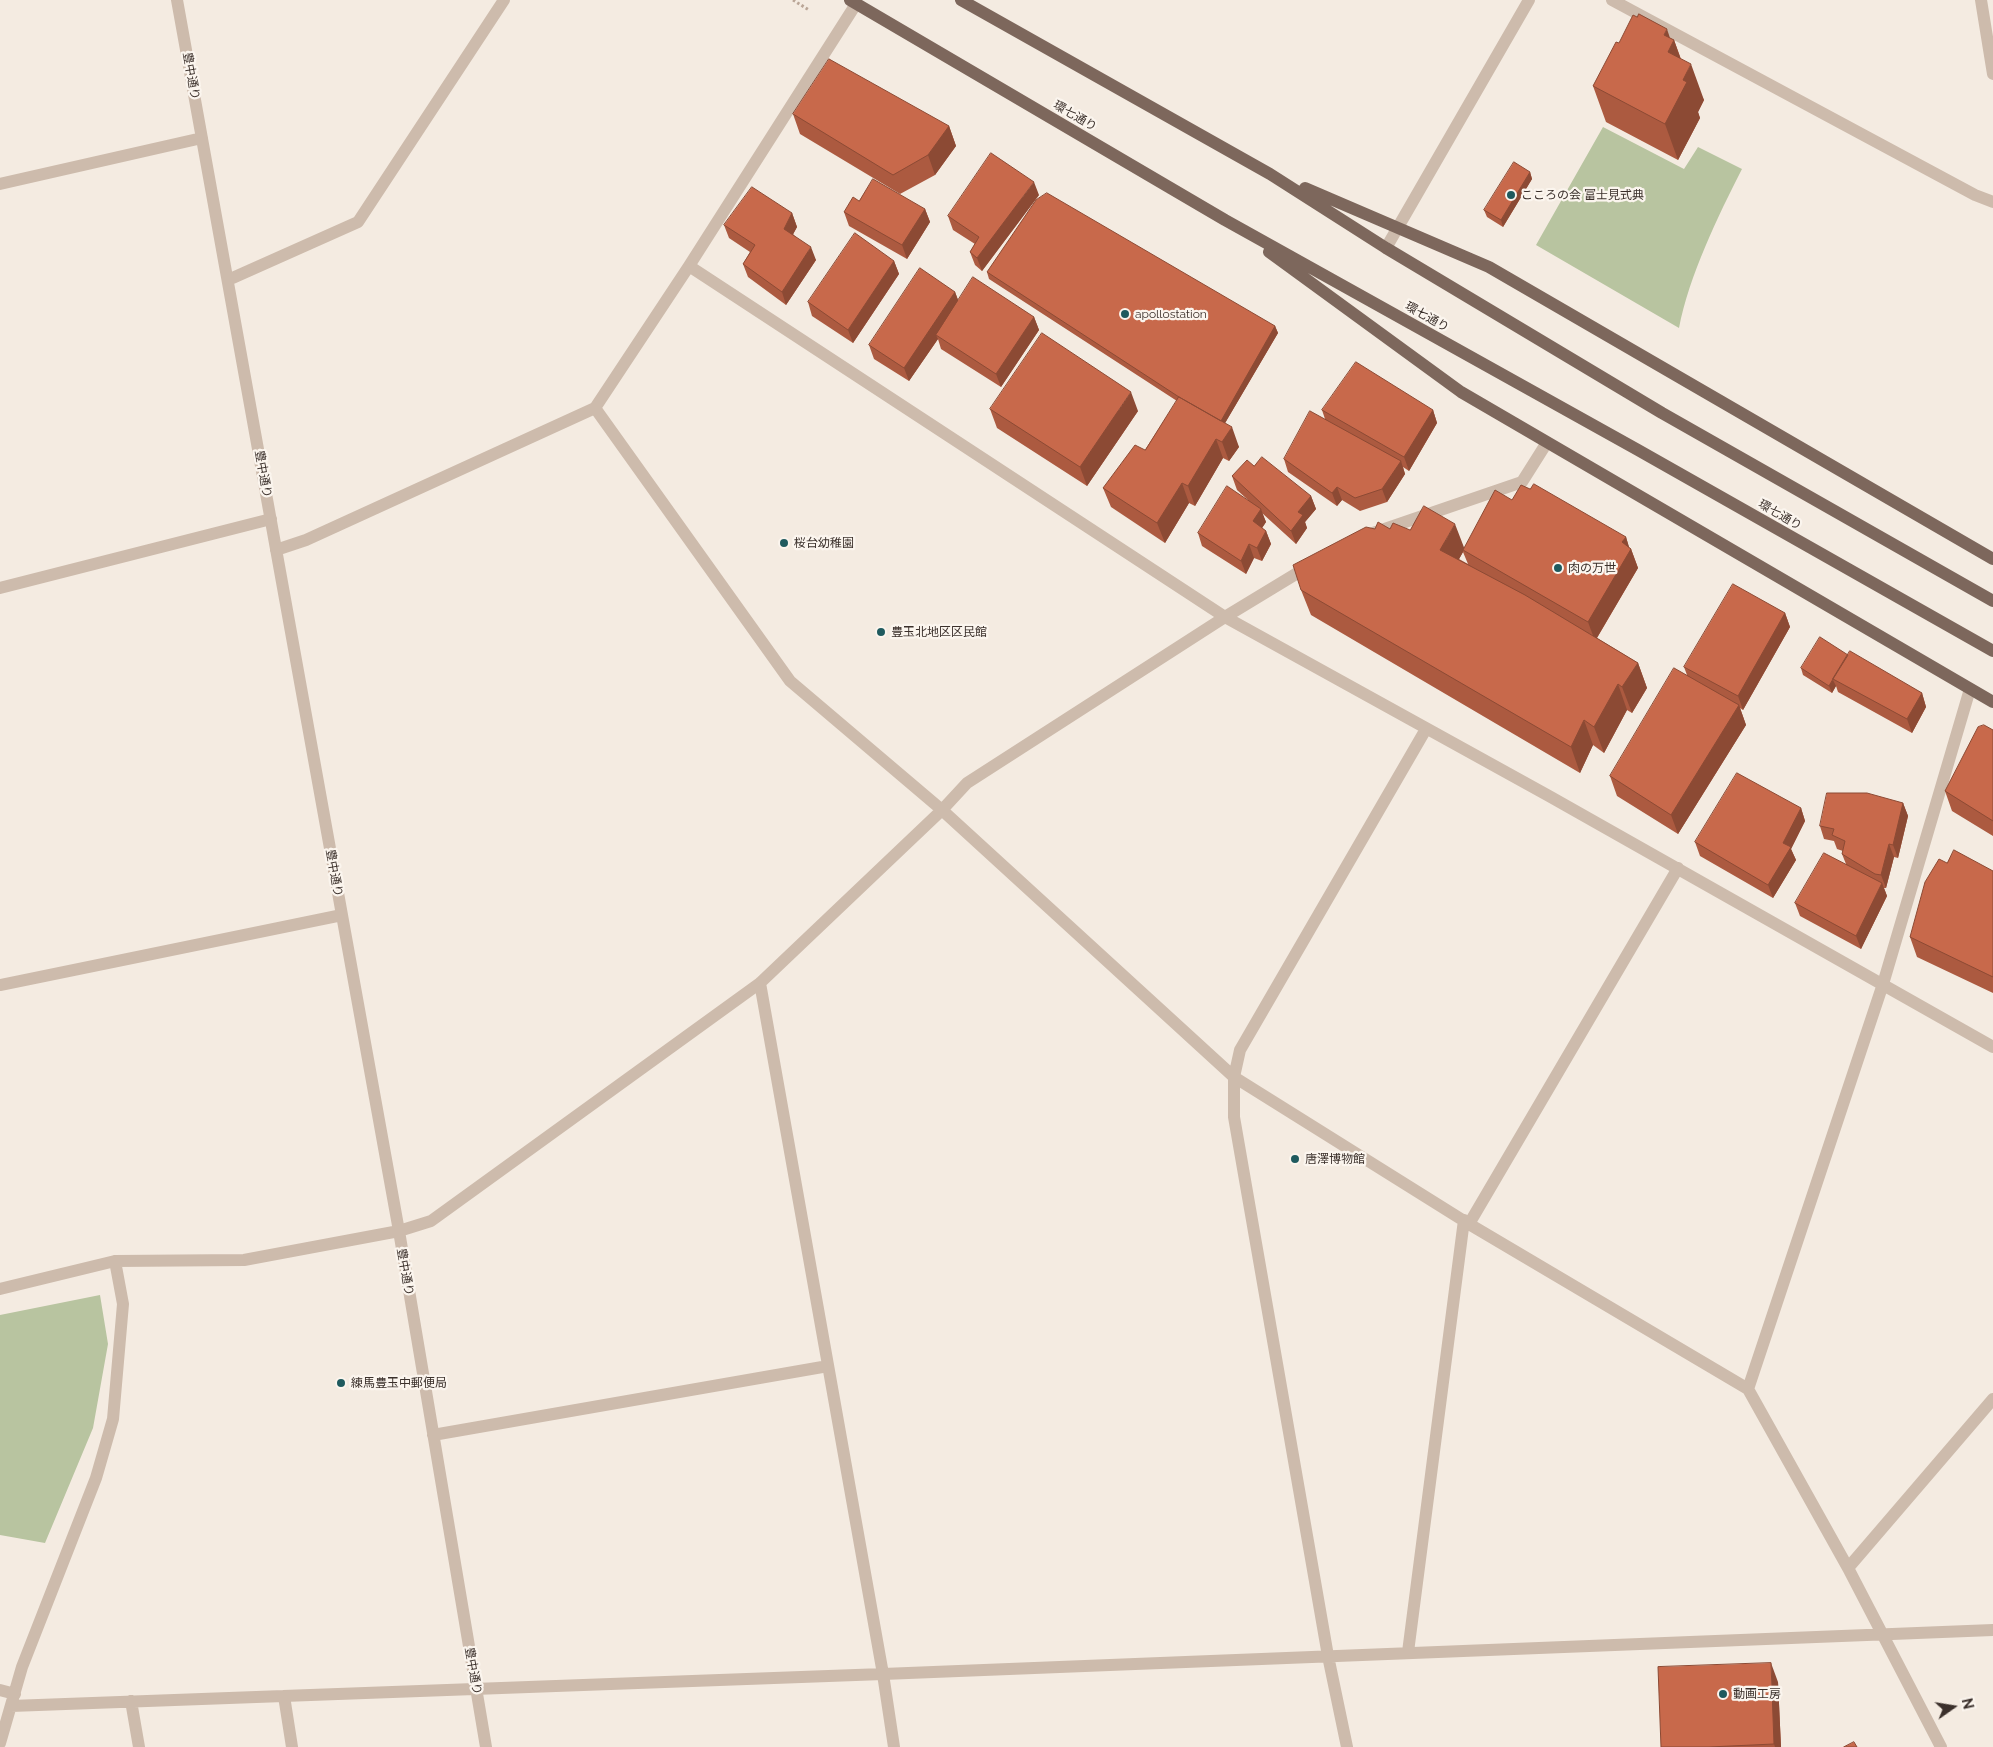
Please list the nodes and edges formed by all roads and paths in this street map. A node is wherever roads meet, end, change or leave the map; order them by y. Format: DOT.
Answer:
graph roads {
  1 [pos="177,0"];
  2 [pos="504,0"];
  3 [pos="793,0"];
  4 [pos="961,0"];
  5 [pos="1529,0"];
  6 [pos="1612,0"];
  7 [pos="1981,0"];
  8 [pos="853,2"];
  9 [pos="809,10"];
  10 [pos="1993,74"];
  11 [pos="202,138"];
  12 [pos="1270,174"];
  13 [pos="0,184"];
  14 [pos="1993,202"];
  15 [pos="1225,220"];
  16 [pos="1398,228"];
  17 [pos="1386,248"];
  18 [pos="689,266"];
  19 [pos="228,280"];
  20 [pos="595,408"];
  21 [pos="1546,444"];
  22 [pos="271,519"];
  23 [pos="1364,537"];
  24 [pos="276,550"];
  25 [pos="1321,558"];
  26 [pos="1993,559"];
  27 [pos="0,588"];
  28 [pos="1993,601"];
  29 [pos="1225,617"];
  30 [pos="1993,651"];
  31 [pos="1970,689"];
  32 [pos="1993,702"];
  33 [pos="1426,729"];
  34 [pos="942,810"];
  35 [pos="1678,868"];
  36 [pos="342,915"];
  37 [pos="760,984"];
  38 [pos="1883,984"];
  39 [pos="0,985"];
  40 [pos="1993,1047"];
  41 [pos="1234,1077"];
  42 [pos="1467,1222"];
  43 [pos="399,1231"];
  44 [pos="115,1261"];
  45 [pos="0,1288"];
  46 [pos="828,1366"];
  47 [pos="1748,1389"];
  48 [pos="1993,1399"];
  49 [pos="433,1435"];
  50 [pos="1848,1568"];
  51 [pos="1993,1630"];
  52 [pos="1882,1634"];
  53 [pos="1408,1652"];
  54 [pos="1328,1656"];
  55 [pos="883,1674"];
  56 [pos="0,1690"];
  57 [pos="476,1690"];
  58 [pos="284,1696"];
  59 [pos="13,1700"];
  60 [pos="131,1701"];
  61 [pos="0,1744"];
  62 [pos="139,1747"];
  63 [pos="292,1747"];
  64 [pos="486,1747"];
  65 [pos="894,1747"];
  66 [pos="1347,1747"];
  67 [pos="1941,1747"];
  1 -- 11 [label="street, 豊中通り"];
  2 -- 19 [label="street"];
  3 -- 9 [label="path"];
  4 -- 12 [label="main road"];
  5 -- 16 [label="street"];
  6 -- 14 [label="street"];
  7 -- 10 [label="street"];
  8 -- 15 [label="main road, 環七通り"];
  8 -- 18 [label="street"];
  11 -- 13 [label="street"];
  11 -- 19 [label="street, 豊中通り"];
  12 -- 16 [label="main road"];
  12 -- 17 [label="main road"];
  15 -- 21 [label="main road"];
  15 -- 30 [label="main road, 環七通り"];
  16 -- 17 [label="street"];
  16 -- 26 [label="main road"];
  17 -- 28 [label="main road"];
  18 -- 20 [label="street"];
  18 -- 29 [label="street"];
  19 -- 22 [label="street, 豊中通り"];
  20 -- 24 [label="street"];
  20 -- 34 [label="street"];
  21 -- 23 [label="street"];
  21 -- 31 [label="main road"];
  22 -- 24 [label="street, 豊中通り"];
  22 -- 27 [label="street"];
  24 -- 36 [label="street, 豊中通り"];
  25 -- 29 [label="street"];
  29 -- 33 [label="street"];
  29 -- 34 [label="street"];
  31 -- 32 [label="main road"];
  31 -- 38 [label="street"];
  33 -- 35 [label="street"];
  33 -- 41 [label="street"];
  34 -- 37 [label="street"];
  34 -- 41 [label="street"];
  35 -- 38 [label="street"];
  35 -- 42 [label="street"];
  36 -- 39 [label="street"];
  36 -- 43 [label="street, 豊中通り"];
  37 -- 43 [label="street"];
  37 -- 46 [label="street"];
  38 -- 40 [label="street"];
  38 -- 47 [label="street"];
  41 -- 42 [label="street"];
  41 -- 54 [label="street"];
  42 -- 47 [label="street"];
  42 -- 53 [label="street"];
  43 -- 44 [label="street"];
  43 -- 49 [label="street, 豊中通り"];
  44 -- 45 [label="street"];
  44 -- 59 [label="street"];
  46 -- 49 [label="street"];
  46 -- 55 [label="street"];
  47 -- 50 [label="street"];
  48 -- 50 [label="street"];
  49 -- 57 [label="street, 豊中通り"];
  50 -- 52 [label="street"];
  51 -- 52 [label="street"];
  52 -- 53 [label="street"];
  52 -- 67 [label="street"];
  53 -- 54 [label="street"];
  54 -- 55 [label="street"];
  54 -- 66 [label="street"];
  55 -- 57 [label="street"];
  55 -- 65 [label="street"];
  56 -- 59 [label="street"];
  57 -- 58 [label="street"];
  57 -- 64 [label="street, 豊中通り"];
  58 -- 60 [label="street"];
  58 -- 63 [label="street"];
  59 -- 60 [label="street"];
  59 -- 61 [label="street"];
  60 -- 62 [label="street"];
}
